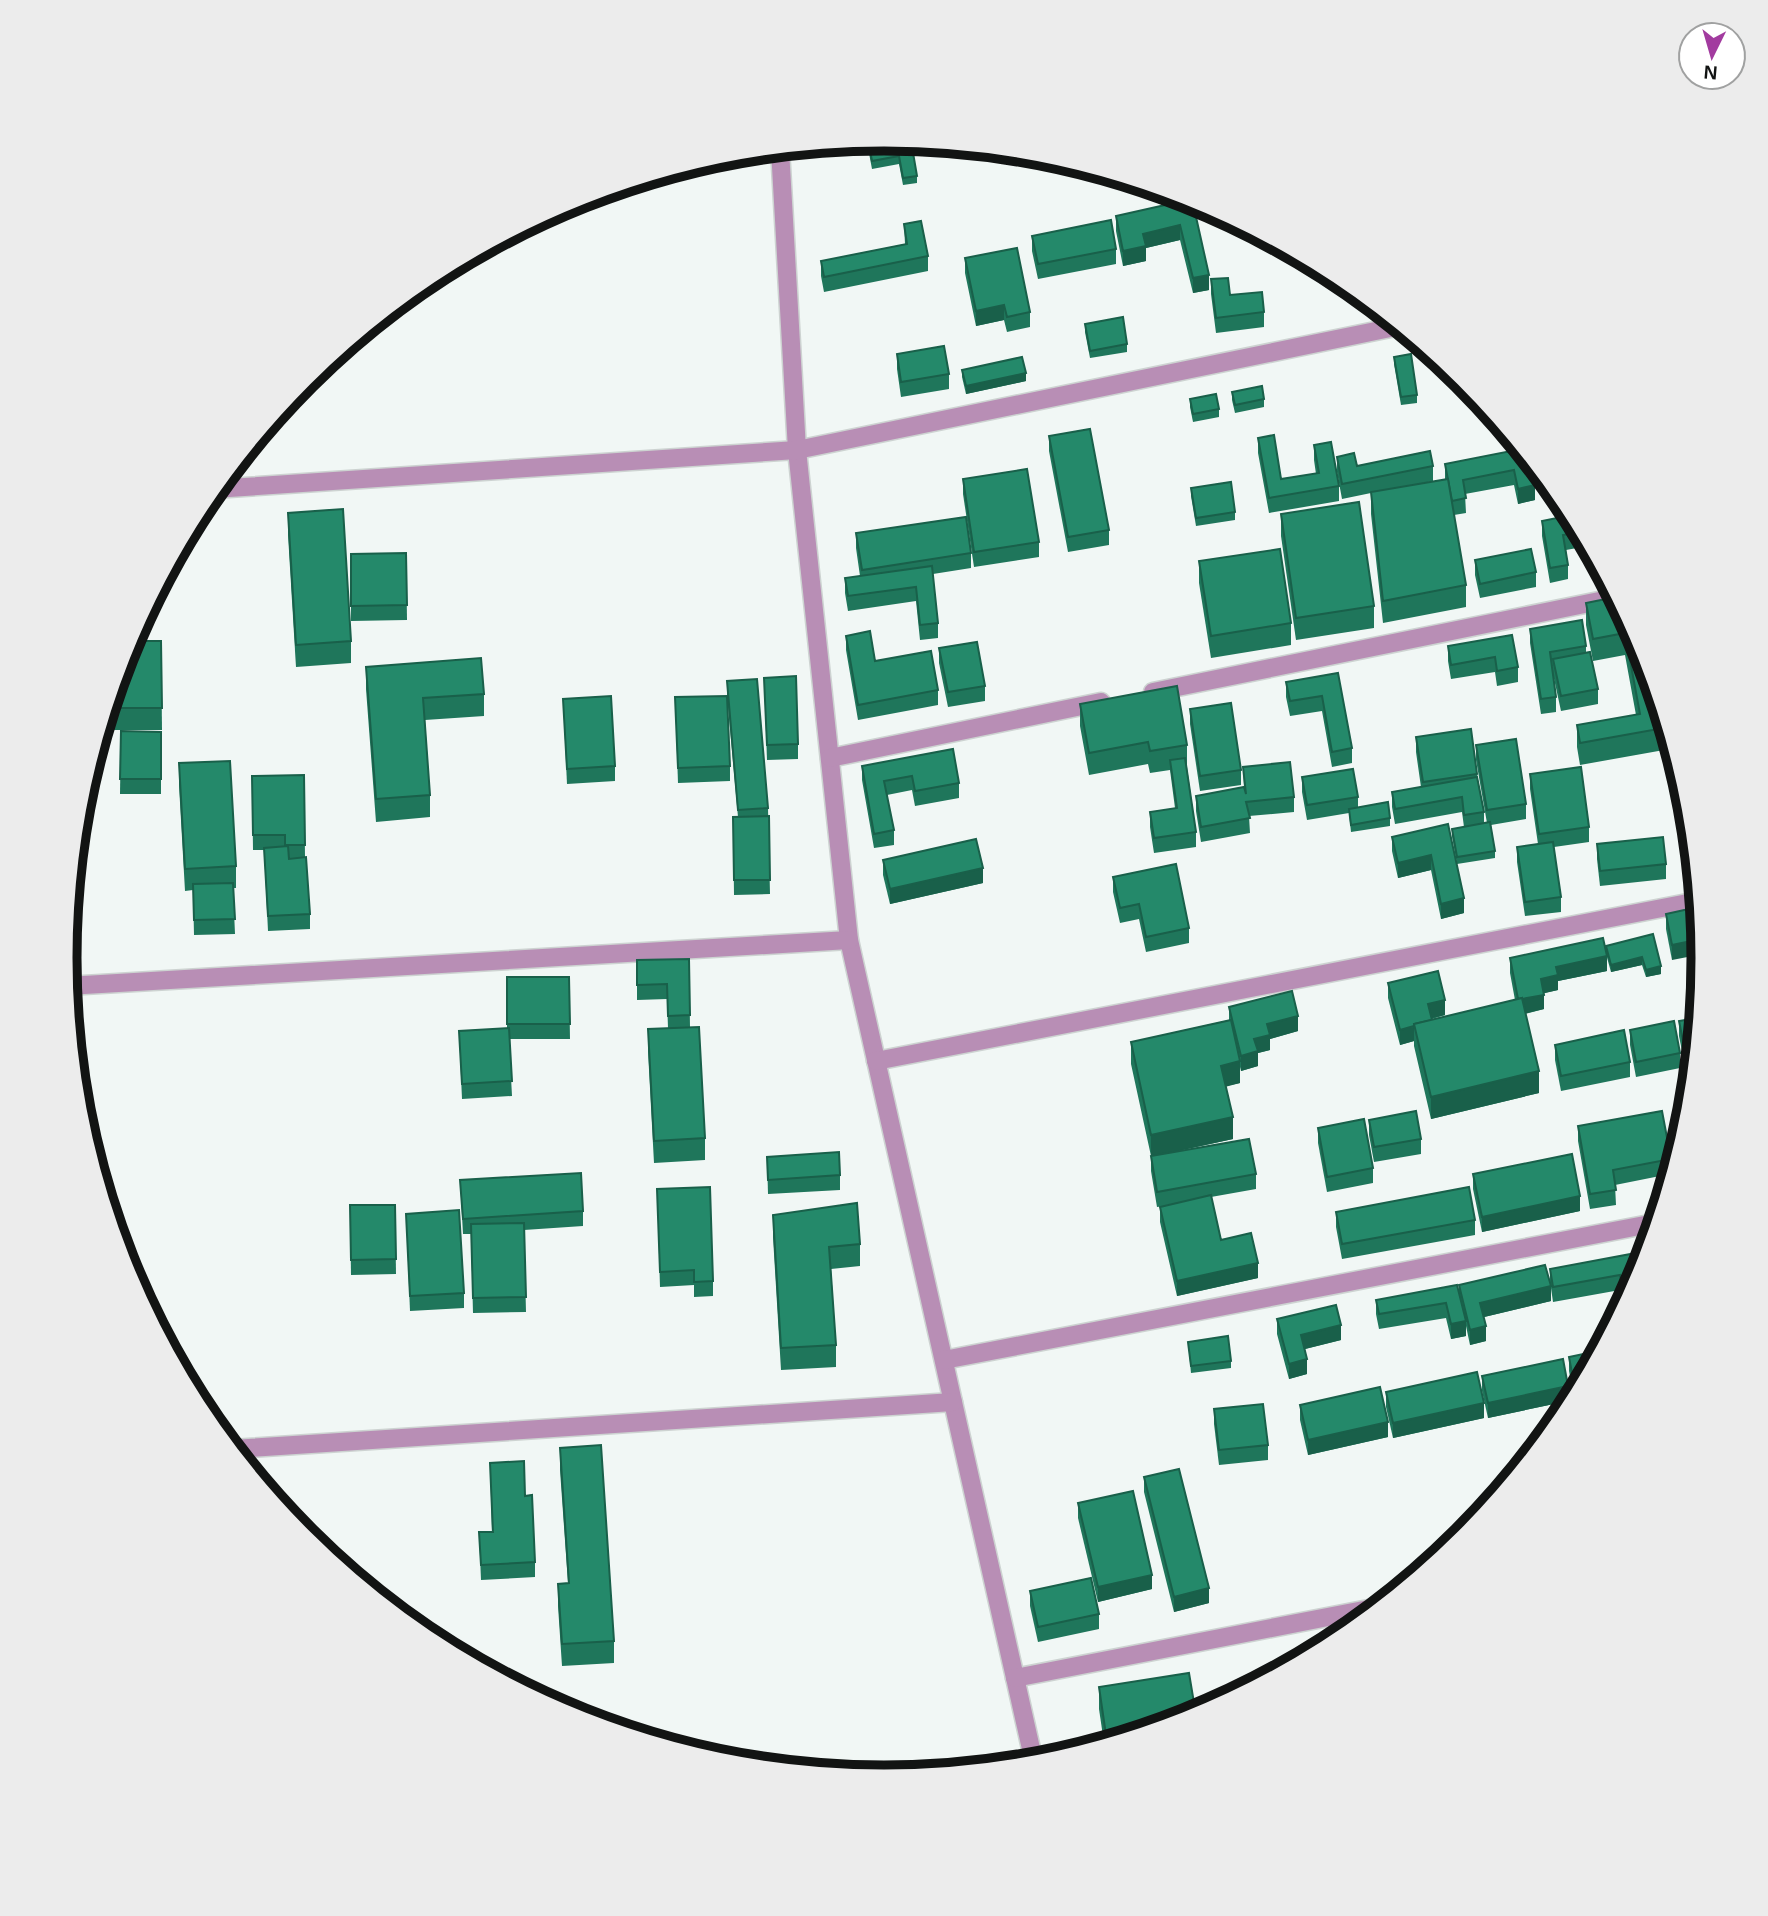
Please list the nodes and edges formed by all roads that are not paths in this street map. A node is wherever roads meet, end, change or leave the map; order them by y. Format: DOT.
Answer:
graph roads {
  1 [pos="781,158"];
  2 [pos="1388,328"];
  3 [pos="797,450"];
  4 [pos="229,488"];
  5 [pos="1607,600"];
  6 [pos="1142,694"];
  7 [pos="1115,700"];
  8 [pos="830,758"];
  9 [pos="1689,903"];
  10 [pos="849,940"];
  11 [pos="78,985"];
  12 [pos="876,1061"];
  13 [pos="1645,1225"];
  14 [pos="944,1360"];
  15 [pos="953,1402"];
  16 [pos="244,1448"];
  17 [pos="1356,1611"];
  18 [pos="1015,1678"];
  19 [pos="1031,1751"];
  1 -- 3 [label="street"];
  2 -- 3 [label="street"];
  3 -- 4 [label="street"];
  3 -- 8 [label="street"];
  5 -- 6 [label="street"];
  7 -- 8 [label="street"];
  8 -- 10 [label="street"];
  9 -- 12 [label="street"];
  10 -- 11 [label="street"];
  10 -- 12 [label="street"];
  12 -- 14 [label="street"];
  13 -- 14 [label="street"];
  14 -- 15 [label="street"];
  15 -- 16 [label="street"];
  15 -- 18 [label="street"];
  17 -- 18 [label="street"];
  18 -- 19 [label="street"];
}
